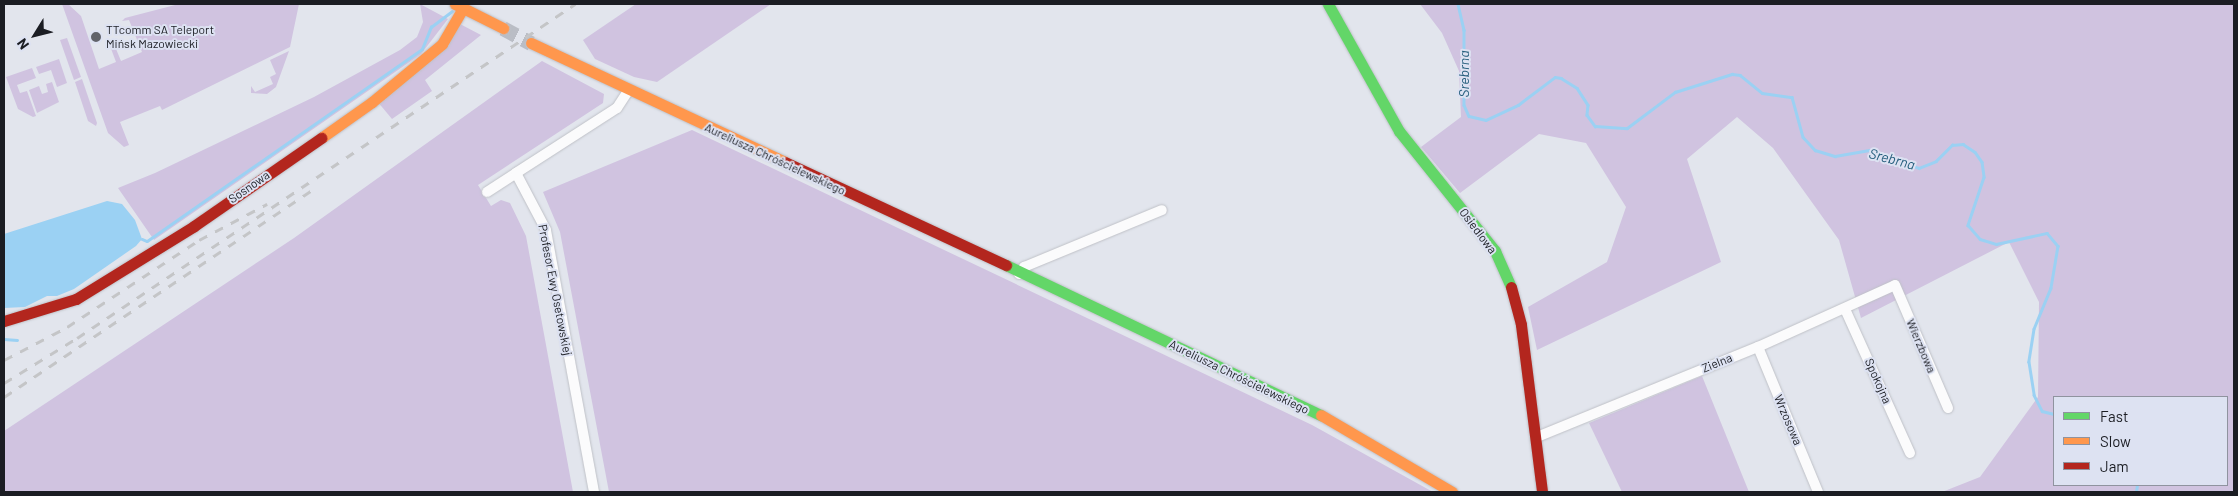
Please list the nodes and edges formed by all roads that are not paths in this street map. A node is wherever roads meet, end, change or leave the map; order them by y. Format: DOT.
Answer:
graph roads {
  1 [pos="1328,4"];
  2 [pos="458,6"];
  3 [pos="503,28"];
  4 [pos="531,43"];
  5 [pos="628,91"];
  6 [pos="516,173"];
  7 [pos="487,192"];
  8 [pos="1162,210"];
  9 [pos="1019,274"];
  10 [pos="1895,285"];
  11 [pos="1845,309"];
  12 [pos="4,320"];
  13 [pos="1758,347"];
  14 [pos="1948,408"];
  15 [pos="1537,437"];
  16 [pos="1910,453"];
  17 [pos="594,492"];
  18 [pos="1452,492"];
  19 [pos="1542,492"];
  20 [pos="1818,492"];
  1 -- 15 [label="street, Osiedlowa"];
  2 -- 3 [label="street"];
  2 -- 12 [label="street, Sosnowa"];
  4 -- 5 [label="street, Aureliusza Chróścielewskiego"];
  5 -- 6 [label="street"];
  5 -- 9 [label="street, Aureliusza Chróścielewskiego"];
  6 -- 7 [label="street"];
  6 -- 17 [label="street, Profesor Ewy Osetowskiej"];
  8 -- 9 [label="street"];
  9 -- 18 [label="street, Aureliusza Chróścielewskiego"];
  10 -- 11 [label="street, Zielna"];
  10 -- 14 [label="street, Wierzbowa"];
  11 -- 13 [label="street, Zielna"];
  11 -- 16 [label="street, Spokojna"];
  13 -- 15 [label="street, Zielna"];
  13 -- 20 [label="street, Wrzosowa"];
  15 -- 19 [label="street, Osiedlowa"];
}
